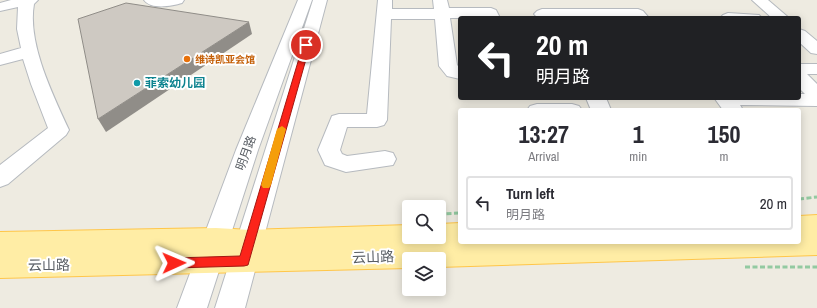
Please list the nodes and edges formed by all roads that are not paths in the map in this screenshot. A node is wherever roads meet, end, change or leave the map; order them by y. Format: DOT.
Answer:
graph roads {
  1 [pos="28,0"];
  2 [pos="151,0"];
  3 [pos="177,0"];
  4 [pos="305,0"];
  5 [pos="320,0"];
  6 [pos="759,0"];
  7 [pos="0,7"];
  8 [pos="385,7"];
  9 [pos="441,9"];
  10 [pos="541,11"];
  11 [pos="492,16"];
  12 [pos="640,16"];
  13 [pos="779,16"];
  14 [pos="801,36"];
  15 [pos="817,49"];
  16 [pos="30,51"];
  17 [pos="0,60"];
  18 [pos="801,69"];
  19 [pos="817,69"];
  20 [pos="458,73"];
  21 [pos="801,79"];
  22 [pos="817,95"];
  23 [pos="801,100"];
  24 [pos="817,100"];
  25 [pos="385,159"];
  26 [pos="0,178"];
  27 [pos="817,225"];
  28 [pos="801,226"];
  29 [pos="458,234"];
  30 [pos="446,235"];
  31 [pos="402,237"];
  32 [pos="0,243"];
  33 [pos="817,244"];
  34 [pos="212,251"];
  35 [pos="247,251"];
  36 [pos="0,266"];
  37 [pos="192,308"];
  38 [pos="230,308"];
  1 -- 7 [label="street"];
  1 -- 16 [label="street"];
  2 -- 3 [label="street"];
  4 -- 34 [label="street, 明月路"];
  5 -- 35 [label="street"];
  6 -- 13 [label="street"];
  8 -- 9 [label="street"];
  8 -- 25 [label="street"];
  9 -- 11 [label="street"];
  9 -- 20 [label="street"];
  10 -- 12 [label="street"];
  14 -- 15 [label="street"];
  16 -- 17 [label="street"];
  16 -- 26 [label="street"];
  18 -- 19 [label="street"];
  21 -- 22 [label="street"];
  23 -- 24 [label="street"];
  27 -- 28 [label="main road"];
  29 -- 30 [label="main road"];
  31 -- 35 [label="main road, 云山路"];
  32 -- 34 [label="main road, 云山路"];
  33 -- 35 [label="main road, 云山路"];
  34 -- 35 [label="main road, 云山路"];
  34 -- 36 [label="main road, 云山路"];
  34 -- 37 [label="street, 明月路"];
  35 -- 38 [label="street"];
}
